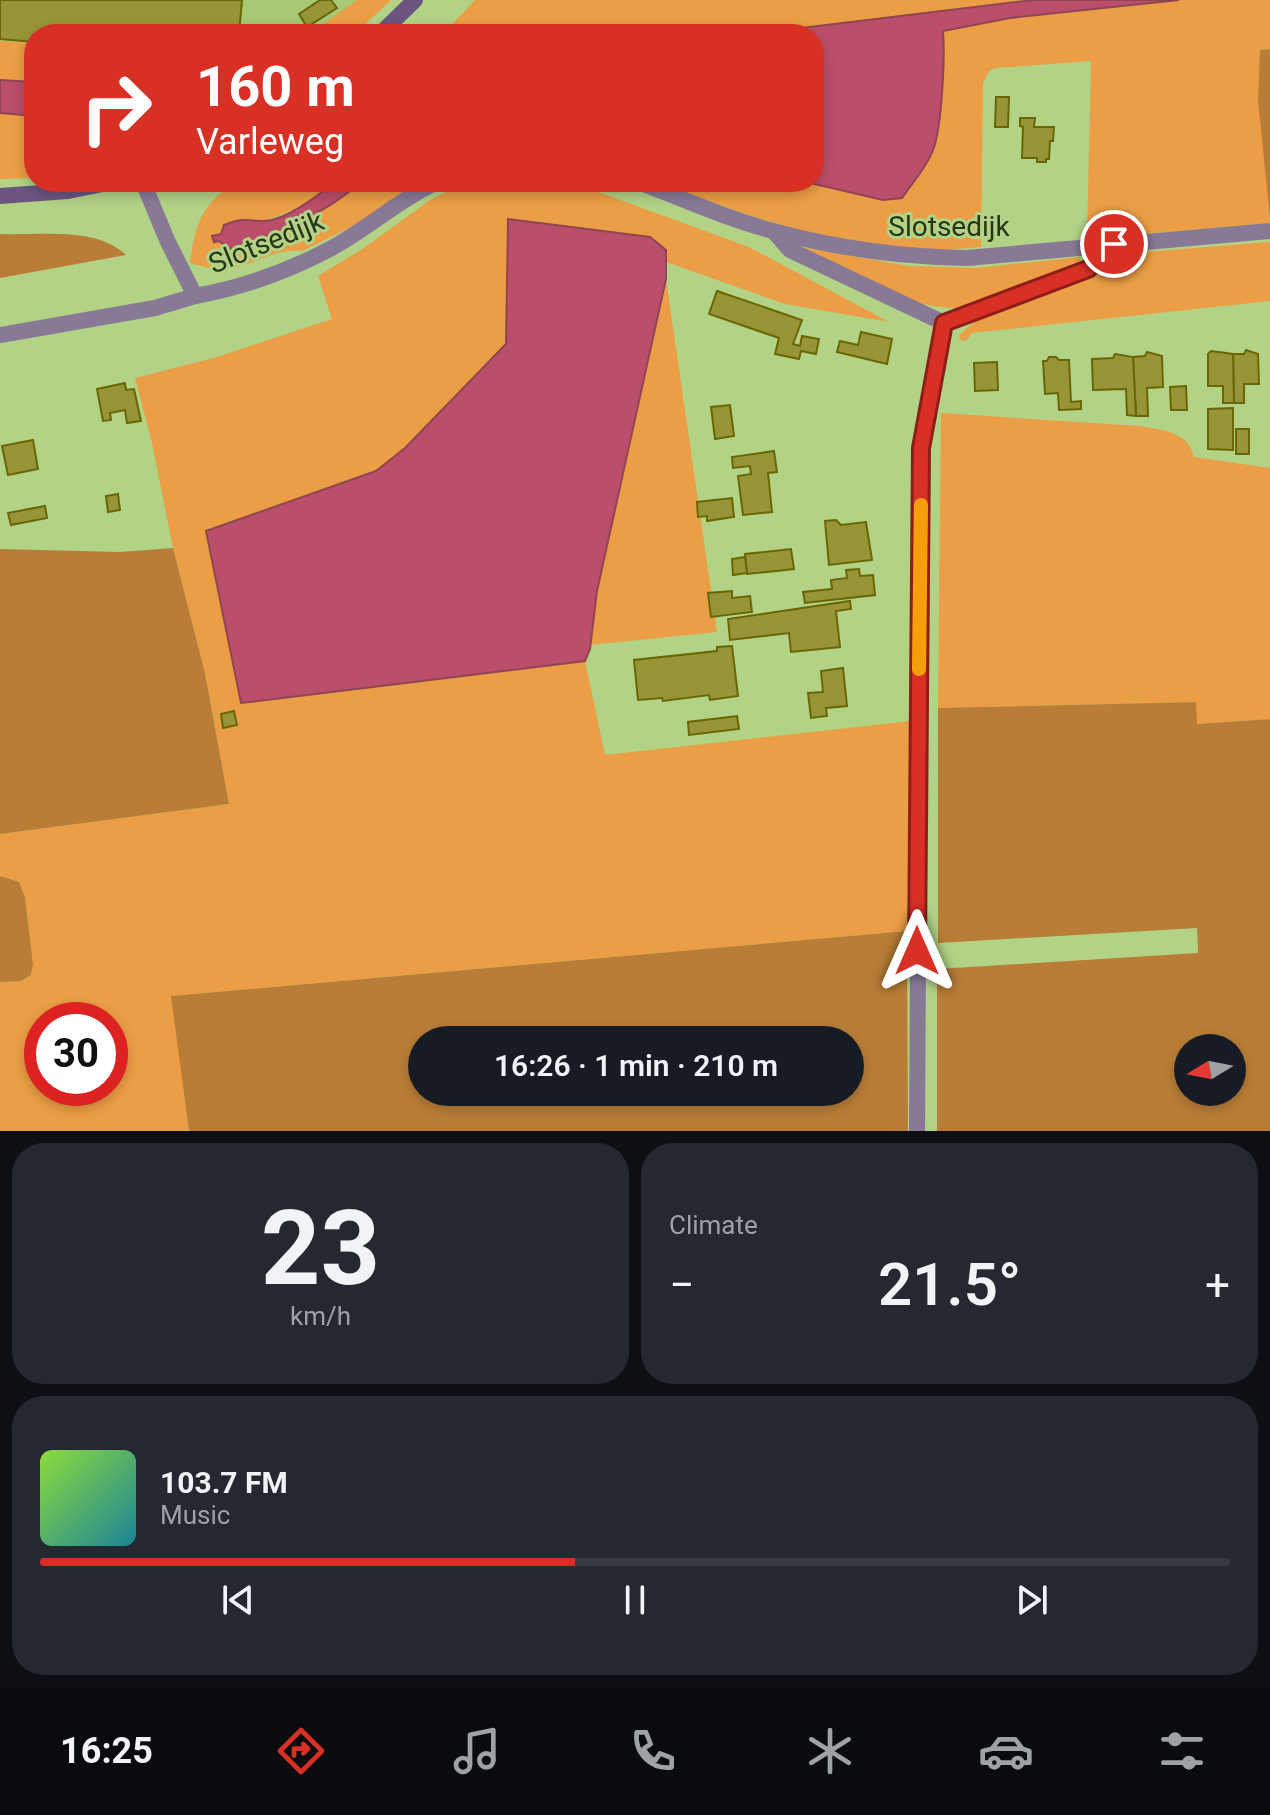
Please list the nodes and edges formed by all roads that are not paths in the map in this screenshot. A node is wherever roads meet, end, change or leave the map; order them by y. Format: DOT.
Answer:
graph roads {
  1 [pos="415,0"];
  2 [pos="390,24"];
  3 [pos="54,192"];
  4 [pos="147,192"];
  5 [pos="415,192"];
  6 [pos="665,192"];
  7 [pos="0,196"];
  8 [pos="1270,231"];
  9 [pos="774,232"];
  10 [pos="1114,244"];
  11 [pos="195,296"];
  12 [pos="944,323"];
  13 [pos="0,335"];
  14 [pos="917,1131"];
  1 -- 2 [label="main road"];
  3 -- 7 [label="main road"];
  4 -- 11 [label="street, Slotsedijk"];
  5 -- 11 [label="street, Slotsedijk"];
  6 -- 9 [label="street, Slotsedijk"];
  8 -- 10 [label="street, Slotsedijk"];
  9 -- 10 [label="street, Slotsedijk"];
  9 -- 12 [label="street"];
  10 -- 12 [label="street"];
  11 -- 13 [label="street, Slotsedijk"];
  12 -- 14 [label="street"];
}
